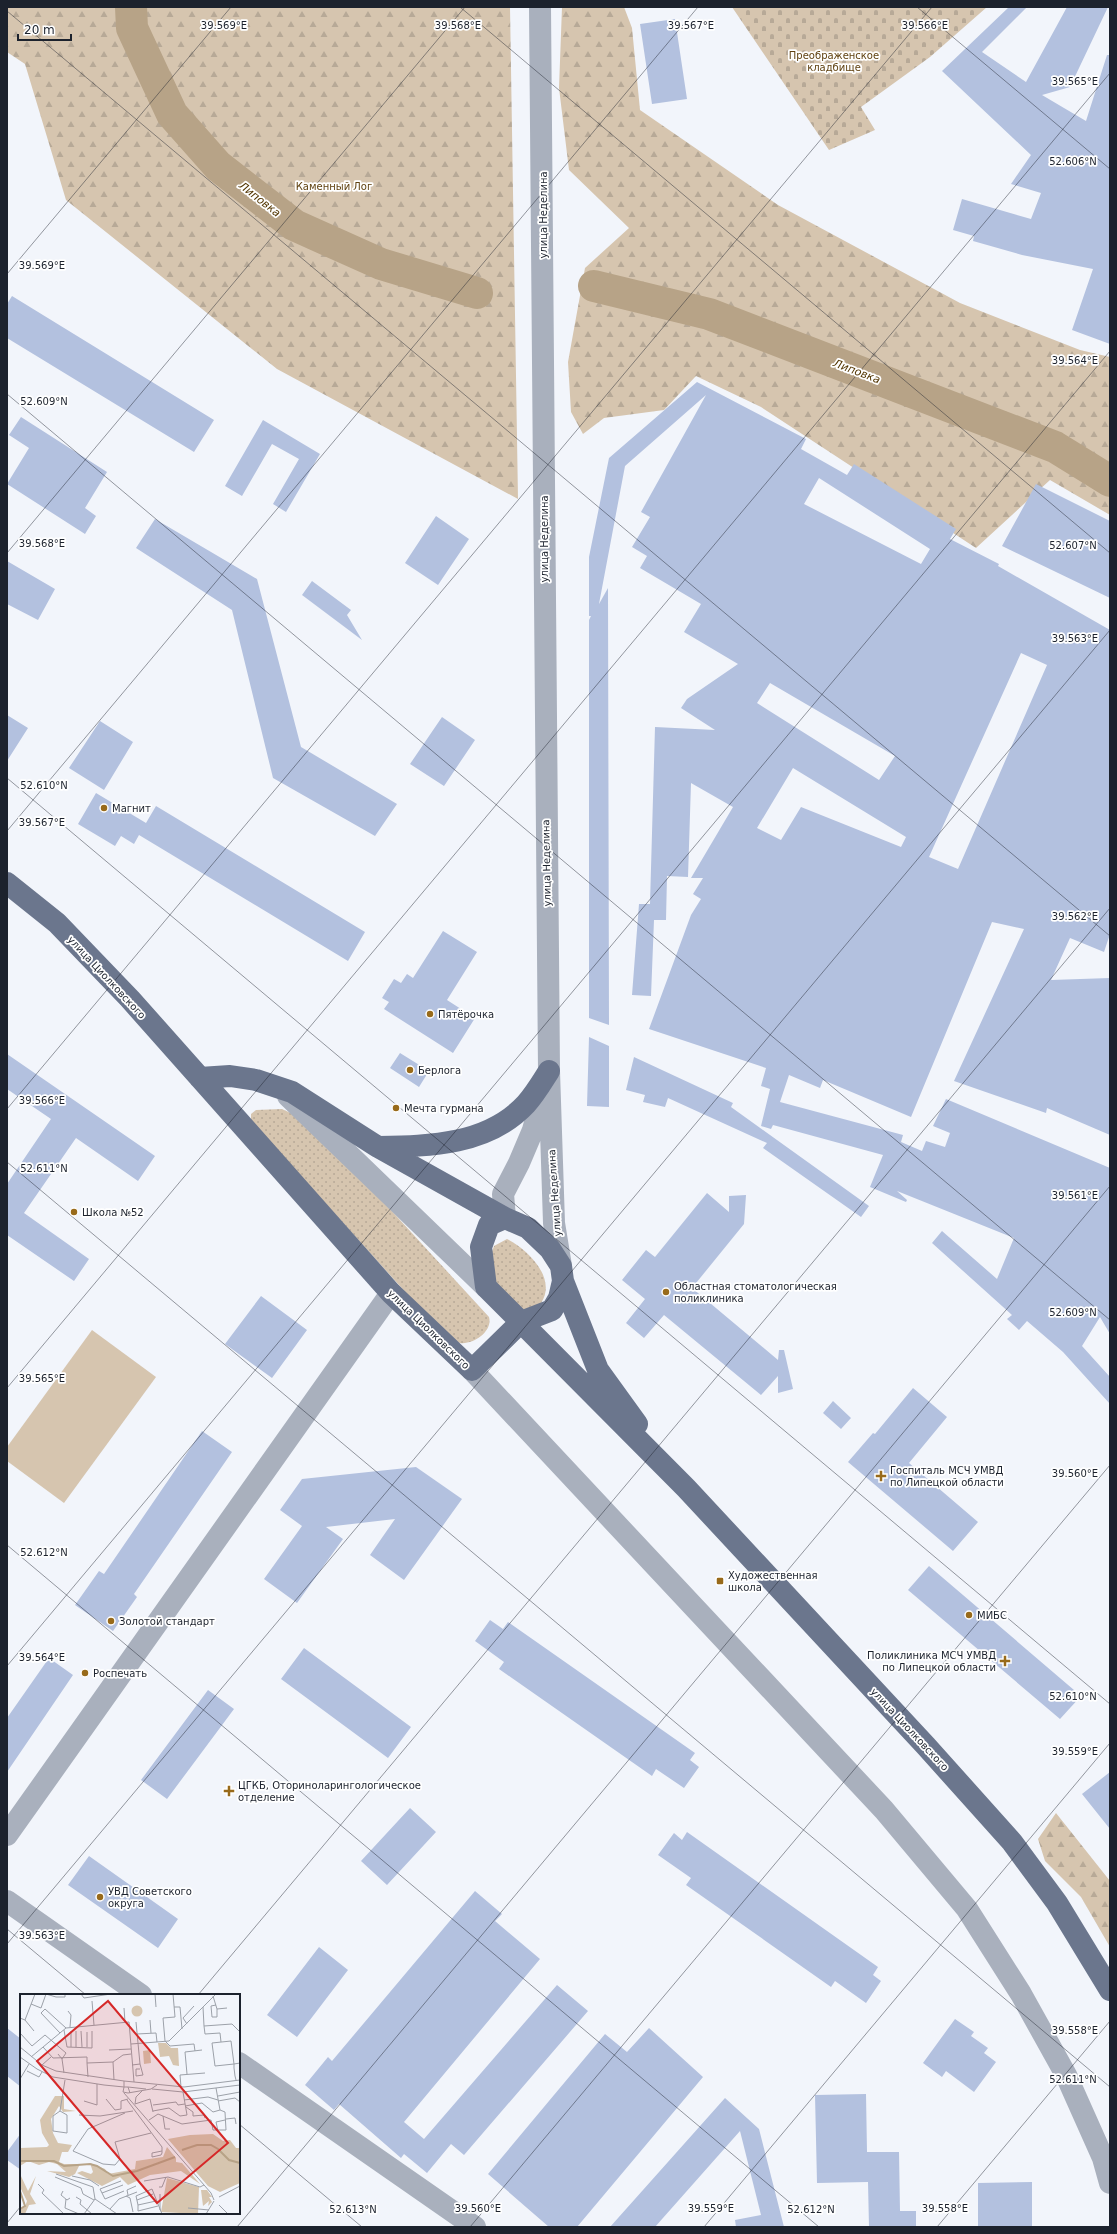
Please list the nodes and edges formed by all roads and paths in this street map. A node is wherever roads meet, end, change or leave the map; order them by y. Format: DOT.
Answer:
graph roads {
  1 [pos="540,7"];
  2 [pos="7,883"];
  3 [pos="549,1071"];
  4 [pos="200,1078"];
  5 [pos="280,1088"];
  6 [pos="378,1147"];
  7 [pos="505,1218"];
  8 [pos="562,1274"];
  9 [pos="486,1287"];
  10 [pos="390,1293"];
  11 [pos="521,1322"];
  12 [pos="472,1370"];
  13 [pos="686,1488"];
  14 [pos="7,1835"];
  15 [pos="7,1901"];
  16 [pos="1110,1990"];
  17 [pos="140,1994"];
  18 [pos="240,2064"];
  19 [pos="1110,2183"];
  20 [pos="475,2227"];
  1 -- 3 [label="street, улица Неделина"];
  2 -- 4 [label="main road, улица Циолковского"];
  3 -- 6 [label="main road"];
  3 -- 7 [label="street, улица Неделина"];
  3 -- 8 [label="street, улица Неделина"];
  4 -- 5 [label="main road"];
  4 -- 10 [label="main road, улица Циолковского"];
  5 -- 6 [label="main road"];
  5 -- 9 [label="street"];
  6 -- 7 [label="main road"];
  7 -- 8 [label="main road"];
  7 -- 9 [label="main road"];
  8 -- 11 [label="main road"];
  8 -- 13 [label="main road, улица Циолковского"];
  9 -- 11 [label="main road"];
  10 -- 12 [label="main road, улица Циолковского"];
  10 -- 14 [label="street"];
  11 -- 12 [label="main road, улица Циолковского"];
  11 -- 13 [label="main road, улица Циолковского"];
  12 -- 19 [label="street"];
  13 -- 16 [label="main road, улица Циолковского"];
  15 -- 17 [label="street"];
  18 -- 20 [label="street"];
}
